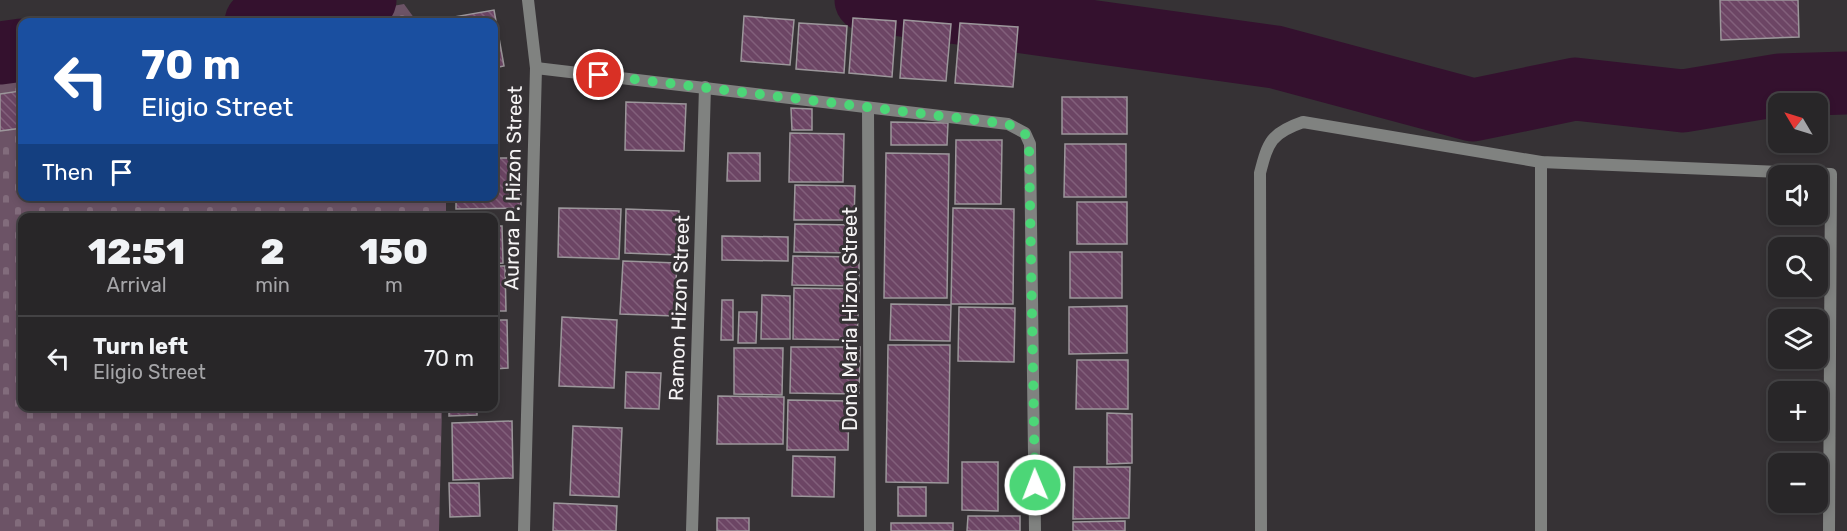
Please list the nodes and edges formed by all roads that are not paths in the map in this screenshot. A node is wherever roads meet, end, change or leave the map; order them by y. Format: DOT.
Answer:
graph roads {
  1 [pos="528,0"];
  2 [pos="536,68"];
  3 [pos="705,87"];
  4 [pos="868,108"];
  5 [pos="1541,162"];
  6 [pos="524,531"];
  7 [pos="692,531"];
  8 [pos="870,531"];
  9 [pos="1035,531"];
  10 [pos="1261,531"];
  11 [pos="1541,531"];
  12 [pos="1829,531"];
  1 -- 2 [label="street, Aurora P. Hizon Street"];
  2 -- 3 [label="street"];
  2 -- 6 [label="street, Aurora P. Hizon Street"];
  3 -- 4 [label="street"];
  3 -- 7 [label="street, Ramon Hizon Street"];
  4 -- 8 [label="street, Dona Maria Hizon Street"];
  4 -- 9 [label="street"];
  5 -- 10 [label="street"];
  5 -- 11 [label="street"];
  5 -- 12 [label="street"];
}
